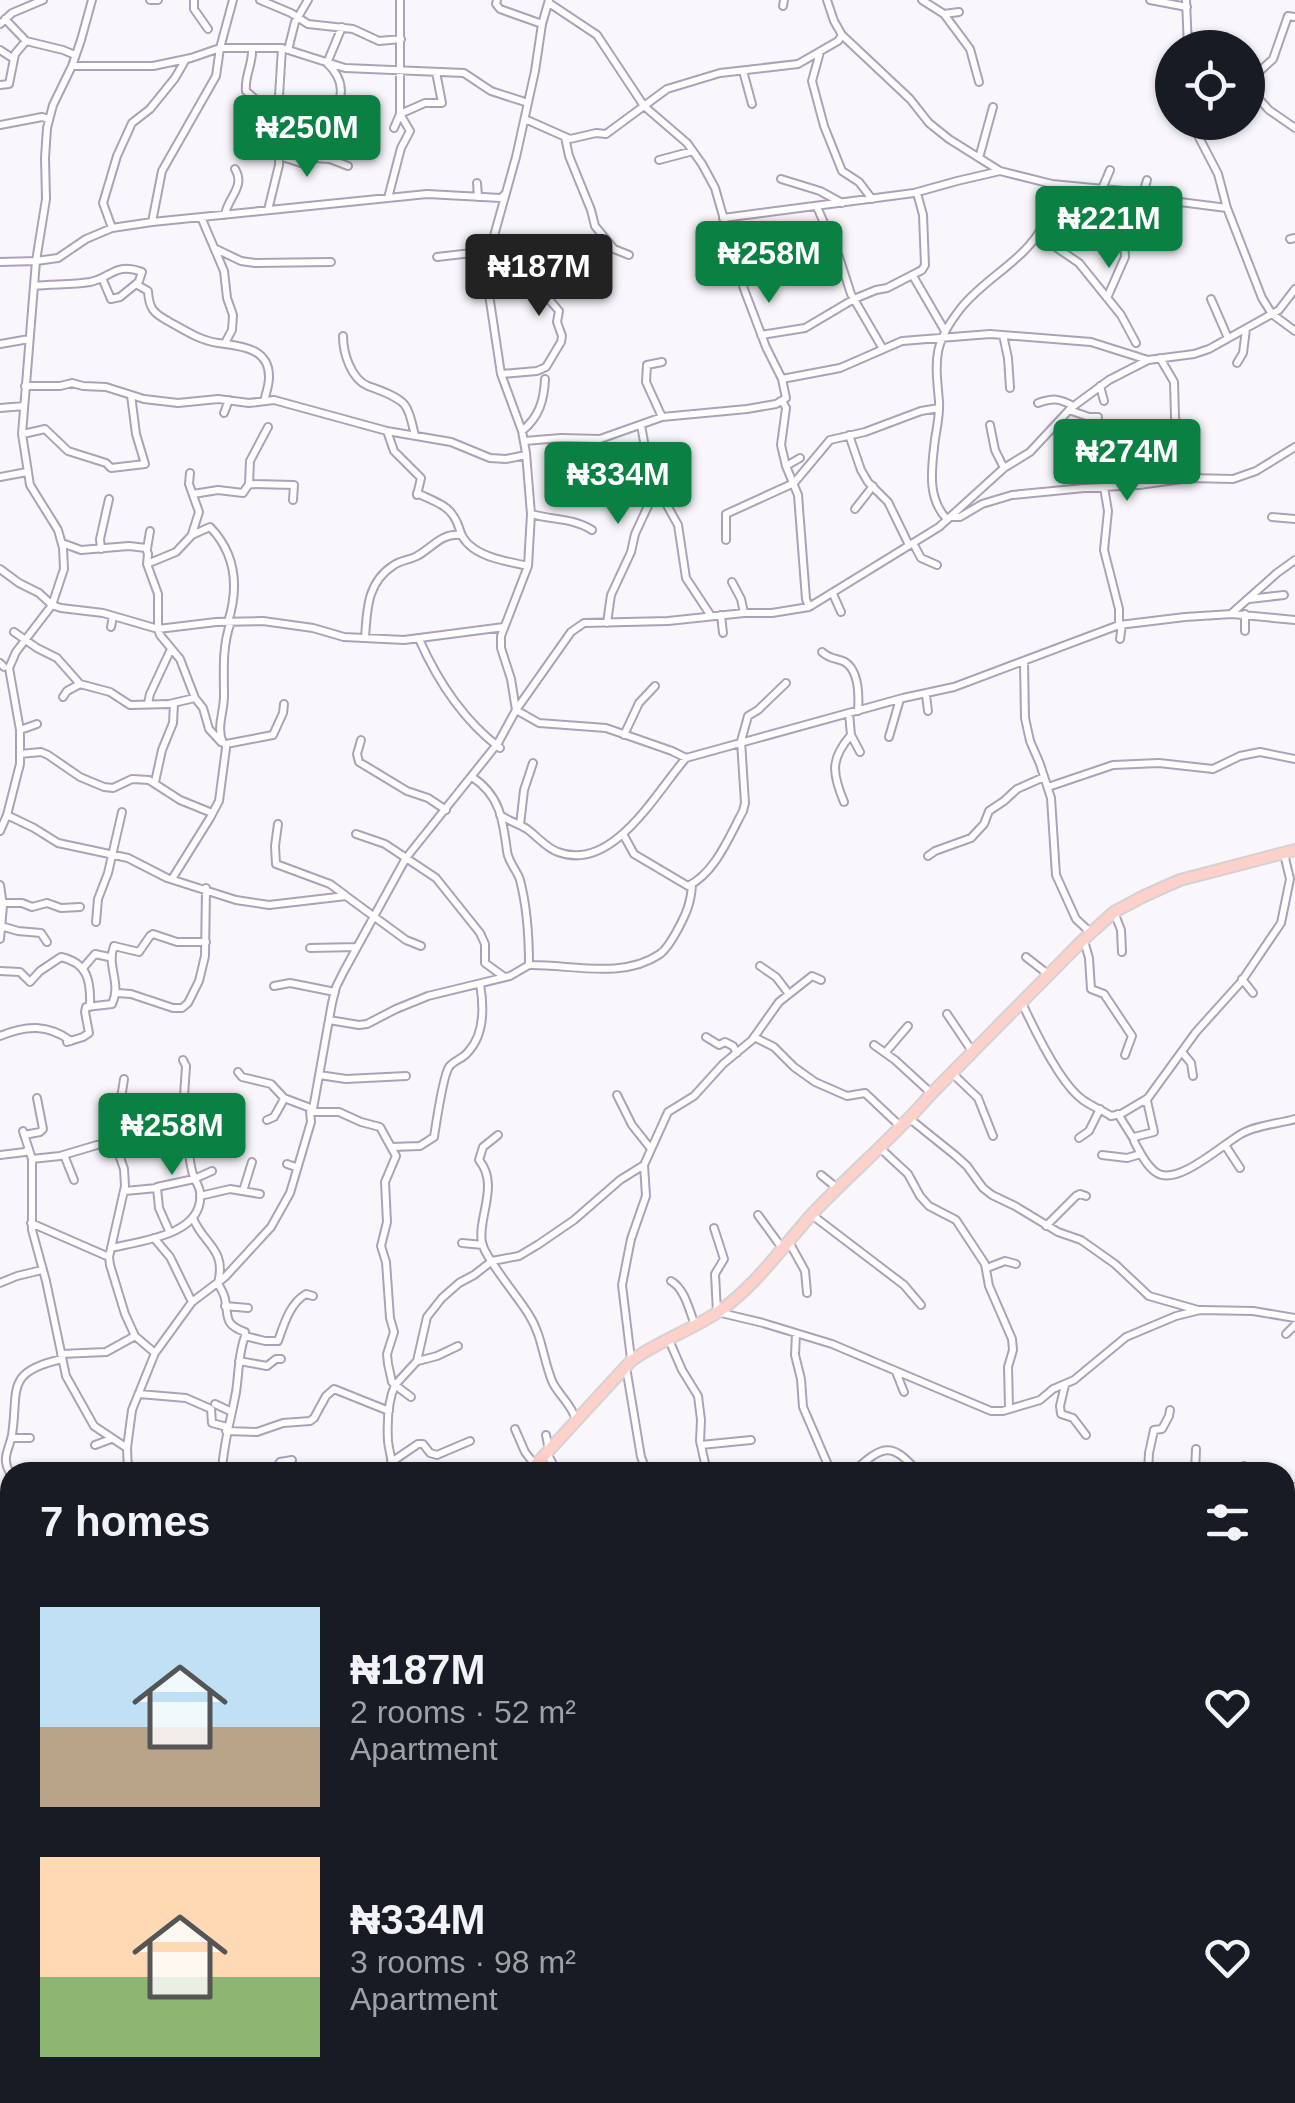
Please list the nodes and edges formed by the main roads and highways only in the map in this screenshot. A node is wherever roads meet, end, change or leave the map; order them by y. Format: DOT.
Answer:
graph roads {
  1 [pos="1290,853"];
  2 [pos="539,1462"];
  1 -- 2 [label="main road"];
}
